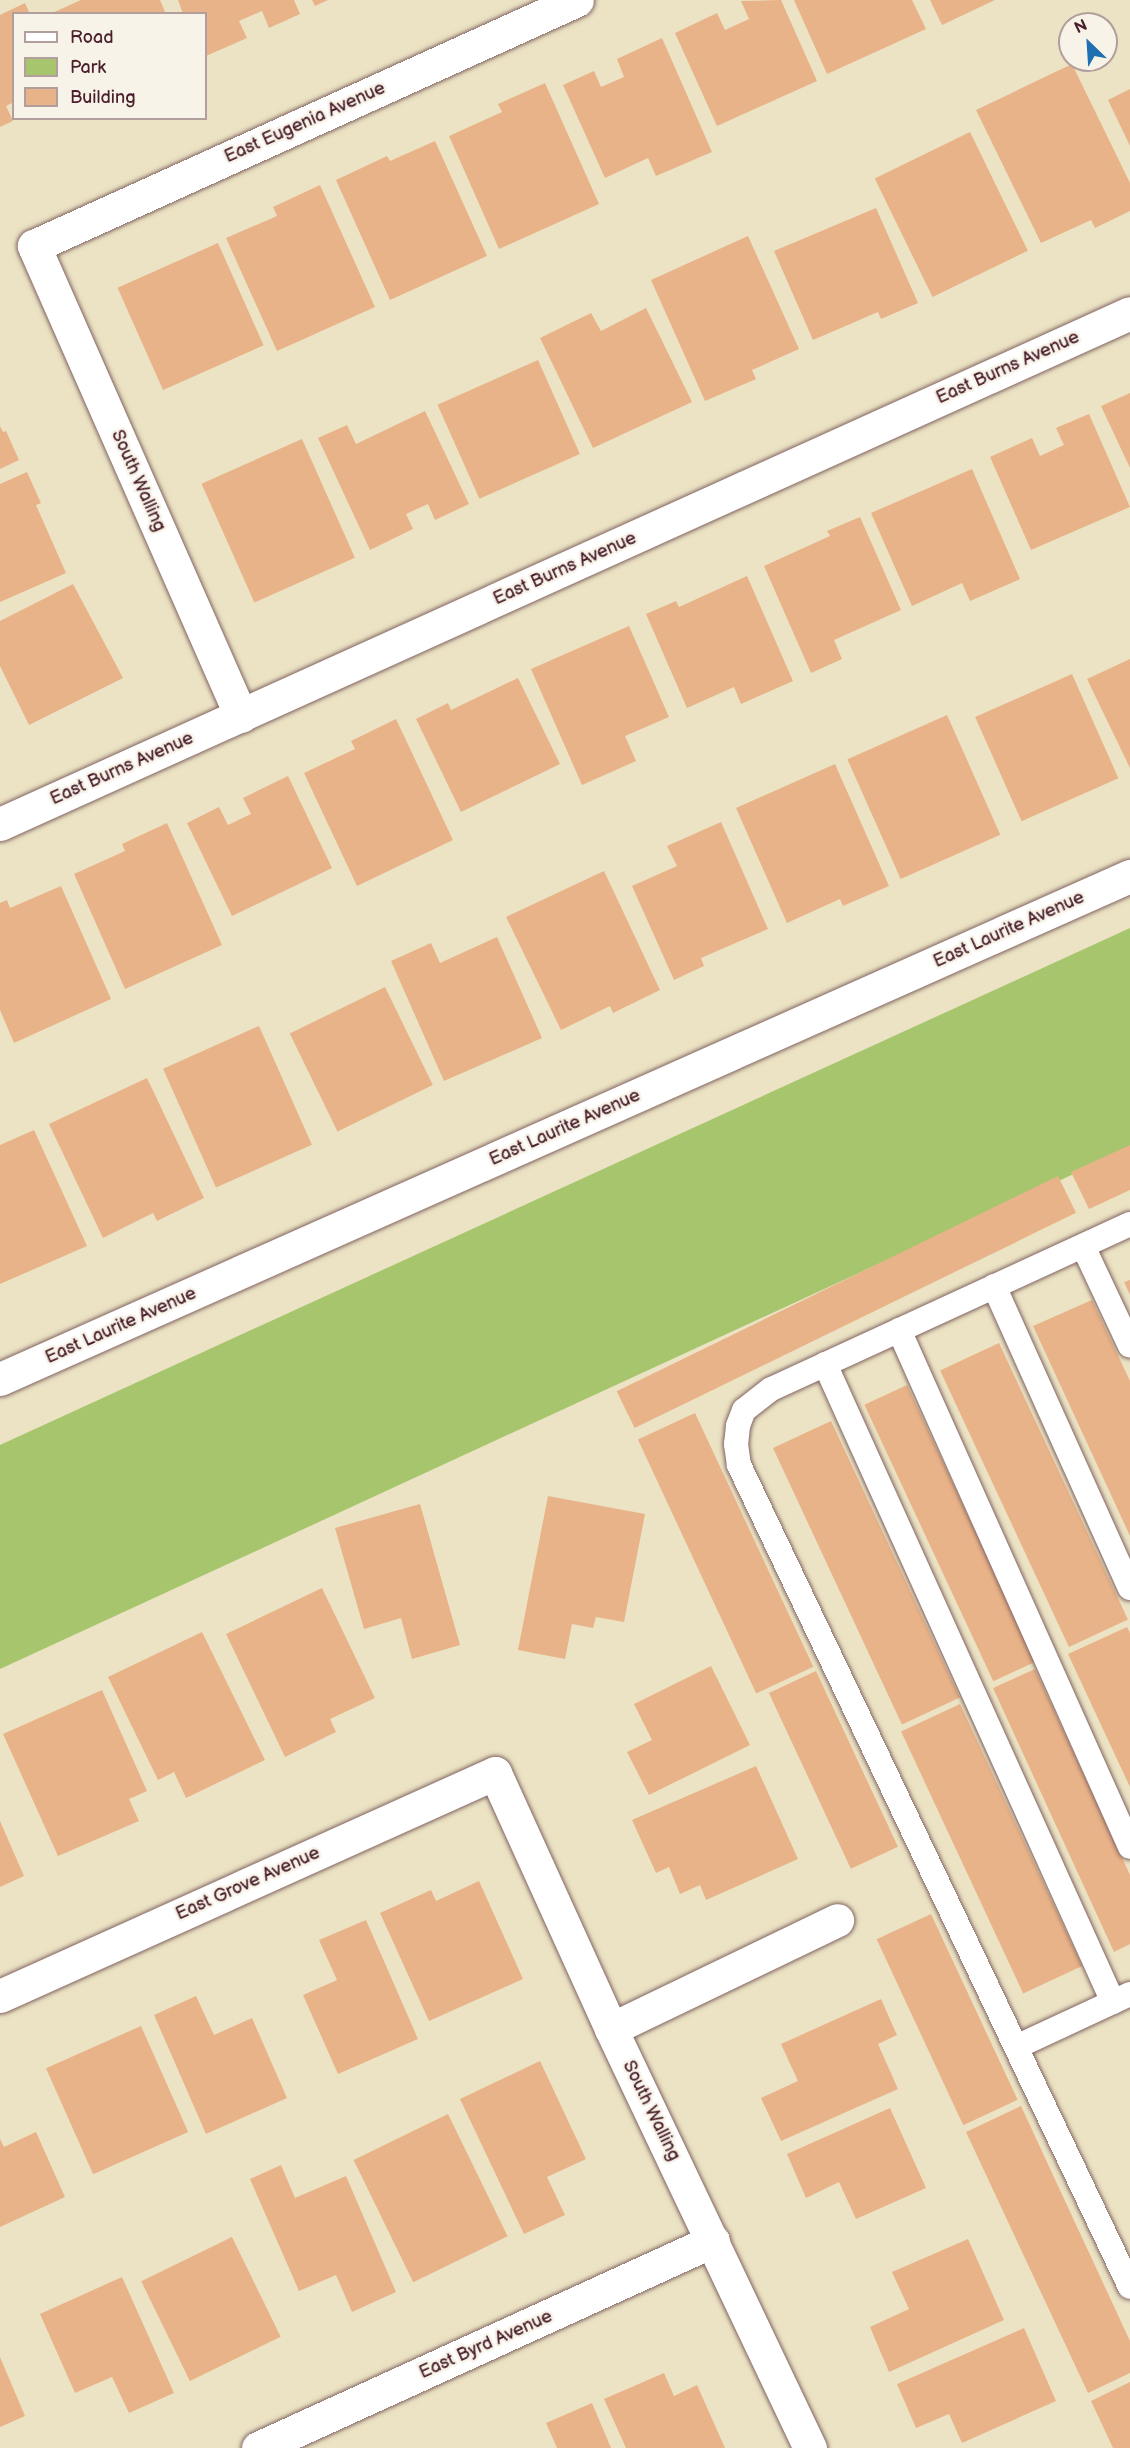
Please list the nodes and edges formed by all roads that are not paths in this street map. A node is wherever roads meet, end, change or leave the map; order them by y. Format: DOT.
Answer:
graph roads {
  1 [pos="577,0"];
  2 [pos="34,246"];
  3 [pos="1130,313"];
  4 [pos="241,716"];
  5 [pos="0,824"];
  6 [pos="1130,876"];
  7 [pos="1130,1224"];
  8 [pos="1083,1246"];
  9 [pos="994,1287"];
  10 [pos="899,1330"];
  11 [pos="1130,1346"];
  12 [pos="825,1364"];
  13 [pos="0,1379"];
  14 [pos="1130,1588"];
  15 [pos="495,1773"];
  16 [pos="1130,1847"];
  17 [pos="837,1920"];
  18 [pos="0,1996"];
  19 [pos="1121,1998"];
  20 [pos="611,2029"];
  21 [pos="1016,2048"];
  22 [pos="713,2241"];
  23 [pos="1130,2287"];
  24 [pos="258,2448"];
  25 [pos="810,2448"];
  1 -- 2 [label="street, East Eugenia Avenue"];
  2 -- 4 [label="street, South Walling"];
  3 -- 4 [label="street, East Burns Avenue"];
  4 -- 5 [label="street, East Burns Avenue"];
  6 -- 13 [label="street, East Laurite Avenue"];
  7 -- 8 [label="lane"];
  8 -- 9 [label="lane"];
  8 -- 11 [label="lane"];
  9 -- 10 [label="lane"];
  9 -- 14 [label="lane"];
  10 -- 12 [label="lane"];
  10 -- 16 [label="lane"];
  12 -- 19 [label="lane"];
  12 -- 21 [label="lane"];
  15 -- 18 [label="street, East Grove Avenue"];
  15 -- 20 [label="street, South Walling"];
  17 -- 20 [label="street"];
  19 -- 21 [label="lane"];
  20 -- 22 [label="street, South Walling"];
  21 -- 23 [label="lane"];
  22 -- 24 [label="street, East Byrd Avenue"];
  22 -- 25 [label="street, South Walling"];
}
